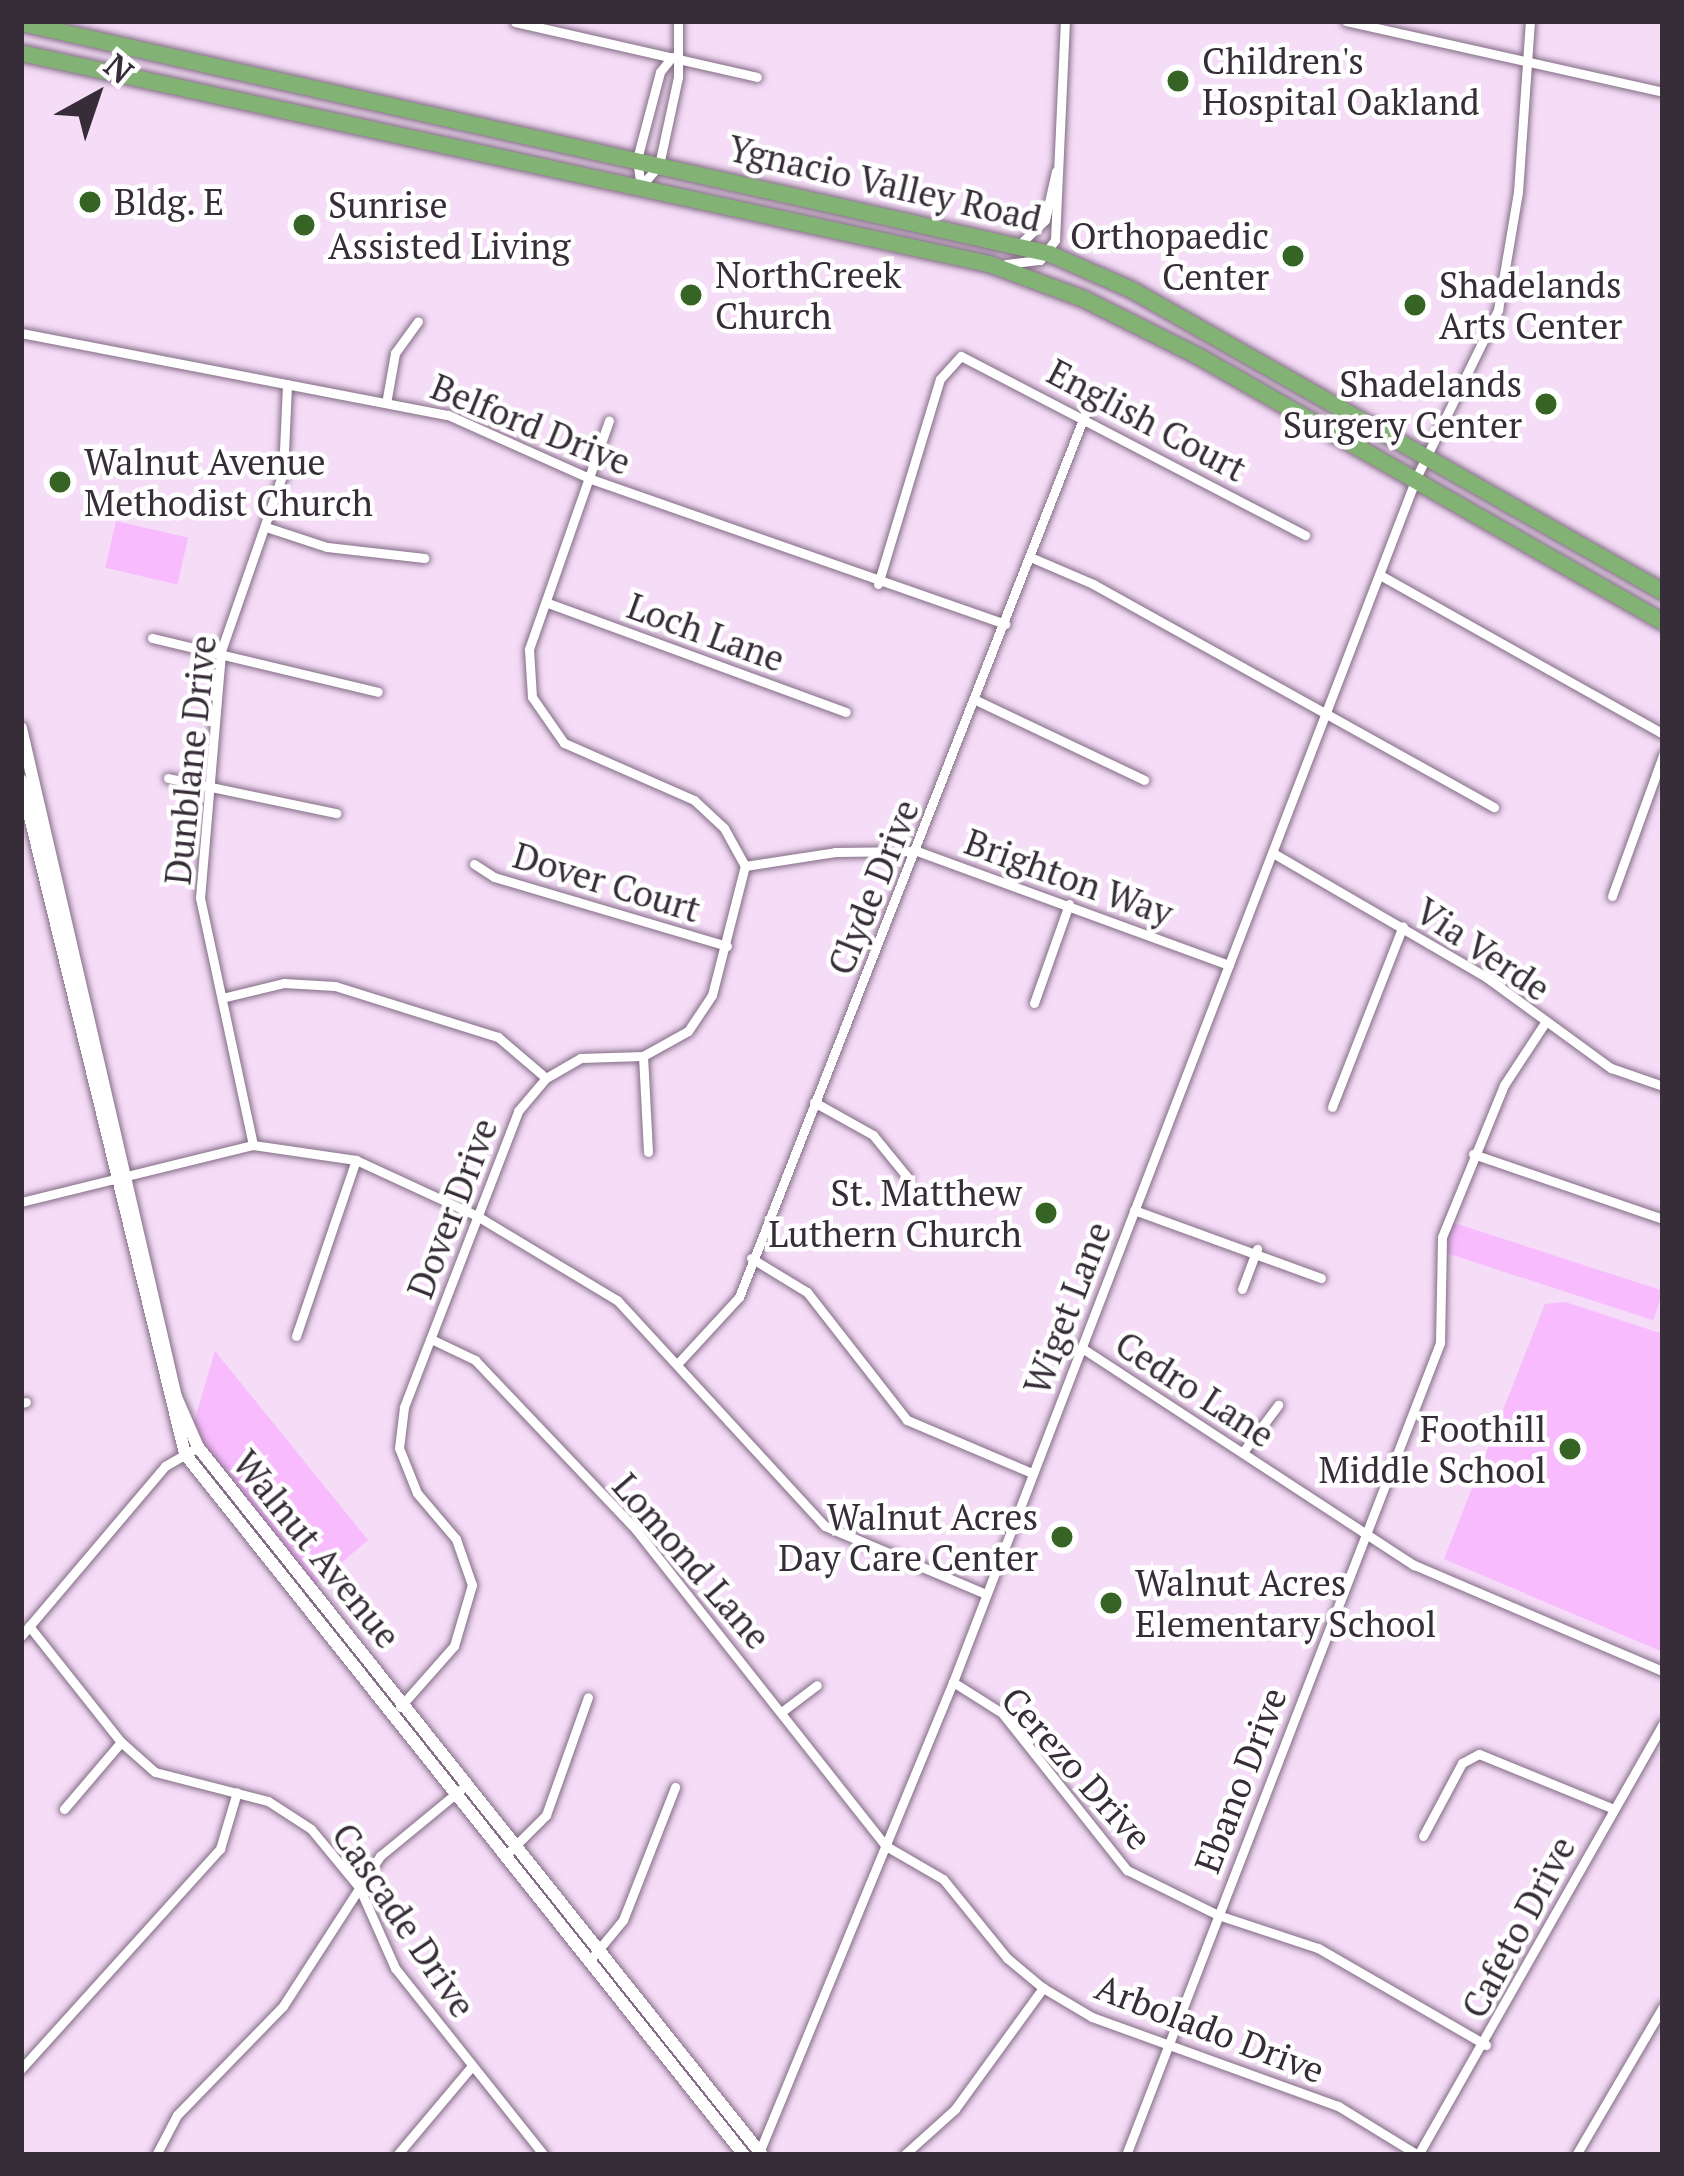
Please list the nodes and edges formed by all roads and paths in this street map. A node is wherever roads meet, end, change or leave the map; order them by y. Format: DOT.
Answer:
graph roads {
  1 [pos="678,21"];
  2 [pos="1065,21"];
  3 [pos="1346,21"];
  4 [pos="1530,21"];
  5 [pos="514,22"];
  6 [pos="21,23"];
  7 [pos="21,53"];
  8 [pos="673,57"];
  9 [pos="1528,62"];
  10 [pos="757,76"];
  11 [pos="1663,92"];
  12 [pos="644,132"];
  13 [pos="665,137"];
  14 [pos="637,159"];
  15 [pos="659,165"];
  16 [pos="1056,171"];
  17 [pos="641,186"];
  18 [pos="1018,246"];
  19 [pos="1050,254"];
  20 [pos="989,264"];
  21 [pos="418,321"];
  22 [pos="21,333"];
  23 [pos="958,339"];
  24 [pos="961,356"];
  25 [pos="286,384"];
  26 [pos="387,398"];
  27 [pos="1085,414"];
  28 [pos="609,421"];
  29 [pos="1426,457"];
  30 [pos="1417,476"];
  31 [pos="591,479"];
  32 [pos="266,527"];
  33 [pos="1305,535"];
  34 [pos="1030,557"];
  35 [pos="424,558"];
  36 [pos="1380,575"];
  37 [pos="878,584"];
  38 [pos="1663,592"];
  39 [pos="548,603"];
  40 [pos="1663,622"];
  41 [pos="1005,624"];
  42 [pos="152,638"];
  43 [pos="221,651"];
  44 [pos="378,692"];
  45 [pos="977,700"];
  46 [pos="846,712"];
  47 [pos="1324,714"];
  48 [pos="21,728"];
  49 [pos="1663,734"];
  50 [pos="1663,755"];
  51 [pos="168,778"];
  52 [pos="21,780"];
  53 [pos="1144,780"];
  54 [pos="210,782"];
  55 [pos="1494,807"];
  56 [pos="337,813"];
  57 [pos="917,851"];
  58 [pos="1273,853"];
  59 [pos="474,864"];
  60 [pos="745,866"];
  61 [pos="1612,896"];
  62 [pos="1069,904"];
  63 [pos="1403,926"];
  64 [pos="727,946"];
  65 [pos="1229,965"];
  66 [pos="226,997"];
  67 [pos="1034,1003"];
  68 [pos="1544,1024"];
  69 [pos="643,1056"];
  70 [pos="545,1078"];
  71 [pos="1663,1086"];
  72 [pos="814,1102"];
  73 [pos="1332,1106"];
  74 [pos="254,1145"];
  75 [pos="648,1152"];
  76 [pos="1473,1154"];
  77 [pos="356,1160"];
  78 [pos="121,1176"];
  79 [pos="908,1178"];
  80 [pos="21,1202"];
  81 [pos="1134,1210"];
  82 [pos="477,1216"];
  83 [pos="1663,1219"];
  84 [pos="1257,1250"];
  85 [pos="751,1258"];
  86 [pos="1321,1278"];
  87 [pos="1241,1289"];
  88 [pos="296,1336"];
  89 [pos="431,1339"];
  90 [pos="1082,1348"];
  91 [pos="680,1361"];
  92 [pos="1278,1405"];
  93 [pos="191,1450"];
  94 [pos="1243,1452"];
  95 [pos="1032,1473"];
  96 [pos="1364,1530"];
  97 [pos="986,1594"];
  98 [pos="29,1626"];
  99 [pos="21,1636"];
  100 [pos="1663,1671"];
  101 [pos="953,1682"];
  102 [pos="817,1685"];
  103 [pos="588,1697"];
  104 [pos="398,1708"];
  105 [pos="784,1710"];
  106 [pos="1663,1724"];
  107 [pos="121,1742"];
  108 [pos="675,1787"];
  109 [pos="460,1790"];
  110 [pos="237,1792"];
  111 [pos="64,1809"];
  112 [pos="1614,1809"];
  113 [pos="1423,1836"];
  114 [pos="886,1846"];
  115 [pos="511,1851"];
  116 [pos="358,1887"];
  117 [pos="1218,1915"];
  118 [pos="596,1955"];
  119 [pos="1043,1988"];
  120 [pos="1663,2007"];
  121 [pos="1486,2044"];
  122 [pos="1167,2045"];
  123 [pos="472,2066"];
  124 [pos="21,2069"];
  125 [pos="760,2154"];
  126 [pos="156,2155"];
  127 [pos="397,2155"];
  128 [pos="544,2155"];
  129 [pos="745,2155"];
  130 [pos="904,2155"];
  131 [pos="1126,2155"];
  132 [pos="1418,2155"];
  133 [pos="1576,2155"];
  1 -- 8 [label="street"];
  2 -- 16 [label="street"];
  3 -- 9 [label="street"];
  4 -- 9 [label="street, Wiget Lane"];
  5 -- 8 [label="street"];
  6 -- 14 [label="highway, Ygnacio Valley Road"];
  7 -- 17 [label="highway, Ygnacio Valley Road"];
  8 -- 10 [label="street"];
  8 -- 12 [label="street"];
  8 -- 13 [label="street"];
  9 -- 11 [label="street"];
  9 -- 29 [label="street, Wiget Lane"];
  12 -- 13 [label="street"];
  12 -- 14 [label="street"];
  13 -- 15 [label="street"];
  14 -- 15 [label="highway, Ygnacio Valley Road"];
  14 -- 17 [label="street"];
  15 -- 17 [label="street"];
  15 -- 18 [label="highway, Ygnacio Valley Road"];
  16 -- 18 [label="street"];
  16 -- 19 [label="street"];
  17 -- 20 [label="highway, Ygnacio Valley Road"];
  18 -- 19 [label="highway, Ygnacio Valley Road"];
  19 -- 20 [label="street"];
  19 -- 29 [label="highway, Ygnacio Valley Road"];
  20 -- 30 [label="highway, Ygnacio Valley Road"];
  21 -- 26 [label="street"];
  22 -- 25 [label="street, Belford Drive"];
  23 -- 24 [label="street"];
  24 -- 27 [label="street, English Court"];
  24 -- 37 [label="street"];
  25 -- 26 [label="street, Belford Drive"];
  25 -- 32 [label="street, Dunblane Drive"];
  26 -- 31 [label="street, Belford Drive"];
  27 -- 33 [label="street, English Court"];
  27 -- 34 [label="street, Clyde Drive"];
  28 -- 31 [label="street"];
  29 -- 30 [label="street, Wiget Lane"];
  29 -- 38 [label="highway, Ygnacio Valley Road"];
  30 -- 36 [label="street, Wiget Lane"];
  30 -- 40 [label="highway, Ygnacio Valley Road"];
  31 -- 37 [label="street, Belford Drive"];
  31 -- 39 [label="street"];
  32 -- 35 [label="street"];
  32 -- 43 [label="street, Dunblane Drive"];
  34 -- 41 [label="street, Clyde Drive"];
  34 -- 47 [label="street"];
  36 -- 47 [label="street, Wiget Lane"];
  36 -- 49 [label="street"];
  37 -- 41 [label="street, Belford Drive"];
  39 -- 46 [label="street, Loch Lane"];
  39 -- 60 [label="street"];
  41 -- 45 [label="street, Clyde Drive"];
  42 -- 43 [label="street"];
  43 -- 44 [label="street"];
  43 -- 54 [label="street, Dunblane Drive"];
  45 -- 53 [label="street"];
  45 -- 57 [label="street, Clyde Drive"];
  47 -- 55 [label="street"];
  47 -- 58 [label="street, Wiget Lane"];
  48 -- 78 [label="street, Walnut Avenue"];
  50 -- 61 [label="street"];
  51 -- 54 [label="street"];
  52 -- 78 [label="street, Walnut Avenue"];
  54 -- 56 [label="street"];
  54 -- 66 [label="street, Dunblane Drive"];
  57 -- 60 [label="street, Brighton Way"];
  57 -- 62 [label="street, Brighton Way"];
  57 -- 72 [label="street, Clyde Drive"];
  58 -- 63 [label="street, Via Verde"];
  58 -- 65 [label="street, Wiget Lane"];
  59 -- 64 [label="street, Dover Court"];
  60 -- 64 [label="street"];
  62 -- 65 [label="street, Brighton Way"];
  62 -- 67 [label="street"];
  63 -- 68 [label="street, Via Verde"];
  63 -- 73 [label="street"];
  64 -- 69 [label="street"];
  65 -- 81 [label="street, Wiget Lane"];
  66 -- 70 [label="street"];
  66 -- 74 [label="street, Dunblane Drive"];
  68 -- 71 [label="street, Via Verde"];
  68 -- 76 [label="street, Ebano Drive"];
  69 -- 70 [label="street"];
  69 -- 75 [label="street"];
  70 -- 82 [label="street, Dover Drive"];
  72 -- 79 [label="street"];
  72 -- 85 [label="street, Clyde Drive"];
  74 -- 77 [label="street"];
  74 -- 78 [label="street"];
  76 -- 83 [label="street"];
  76 -- 96 [label="street, Ebano Drive"];
  77 -- 82 [label="street"];
  77 -- 88 [label="street"];
  78 -- 80 [label="street"];
  78 -- 93 [label="street, Walnut Avenue"];
  81 -- 84 [label="street"];
  81 -- 90 [label="street, Wiget Lane"];
  82 -- 89 [label="street, Dover Drive"];
  82 -- 91 [label="street"];
  84 -- 86 [label="street"];
  84 -- 87 [label="street"];
  85 -- 91 [label="street, Clyde Drive"];
  85 -- 95 [label="street"];
  89 -- 104 [label="street, Dover Drive"];
  89 -- 105 [label="street, Lomond Lane"];
  90 -- 94 [label="street, Cedro Lane"];
  90 -- 95 [label="street, Wiget Lane"];
  91 -- 97 [label="street"];
  92 -- 94 [label="street"];
  93 -- 98 [label="street"];
  93 -- 104 [label="street, Walnut Avenue"];
  94 -- 96 [label="street, Cedro Lane"];
  95 -- 97 [label="street, Wiget Lane"];
  96 -- 100 [label="street, Cedro Lane"];
  96 -- 117 [label="street, Ebano Drive"];
  97 -- 101 [label="street, Wiget Lane"];
  98 -- 99 [label="street"];
  98 -- 107 [label="street, Cascade Drive"];
  101 -- 114 [label="street, Wiget Lane"];
  101 -- 117 [label="street, Cerezo Drive"];
  102 -- 105 [label="street"];
  103 -- 115 [label="street"];
  104 -- 109 [label="street, Walnut Avenue"];
  105 -- 114 [label="street, Lomond Lane"];
  106 -- 112 [label="street, Cafeto Drive"];
  107 -- 110 [label="street, Cascade Drive"];
  107 -- 111 [label="street"];
  108 -- 118 [label="street"];
  109 -- 115 [label="street, Walnut Avenue"];
  109 -- 116 [label="street"];
  110 -- 116 [label="street, Cascade Drive"];
  110 -- 124 [label="street"];
  112 -- 113 [label="street"];
  112 -- 121 [label="street, Cafeto Drive"];
  114 -- 119 [label="street, Arbolado Drive"];
  114 -- 125 [label="street, Wiget Lane"];
  115 -- 118 [label="street, Walnut Avenue"];
  116 -- 123 [label="street, Cascade Drive"];
  116 -- 126 [label="street"];
  117 -- 121 [label="street, Cerezo Drive"];
  117 -- 122 [label="street, Ebano Drive"];
  118 -- 125 [label="street, Walnut Avenue"];
  118 -- 129 [label="street, Walnut Avenue"];
  119 -- 122 [label="street, Arbolado Drive"];
  119 -- 130 [label="street"];
  120 -- 133 [label="street"];
  121 -- 132 [label="street, Cafeto Drive"];
  122 -- 131 [label="street, Ebano Drive"];
  122 -- 132 [label="street, Arbolado Drive"];
  123 -- 127 [label="street"];
  123 -- 128 [label="street, Cascade Drive"];
}
